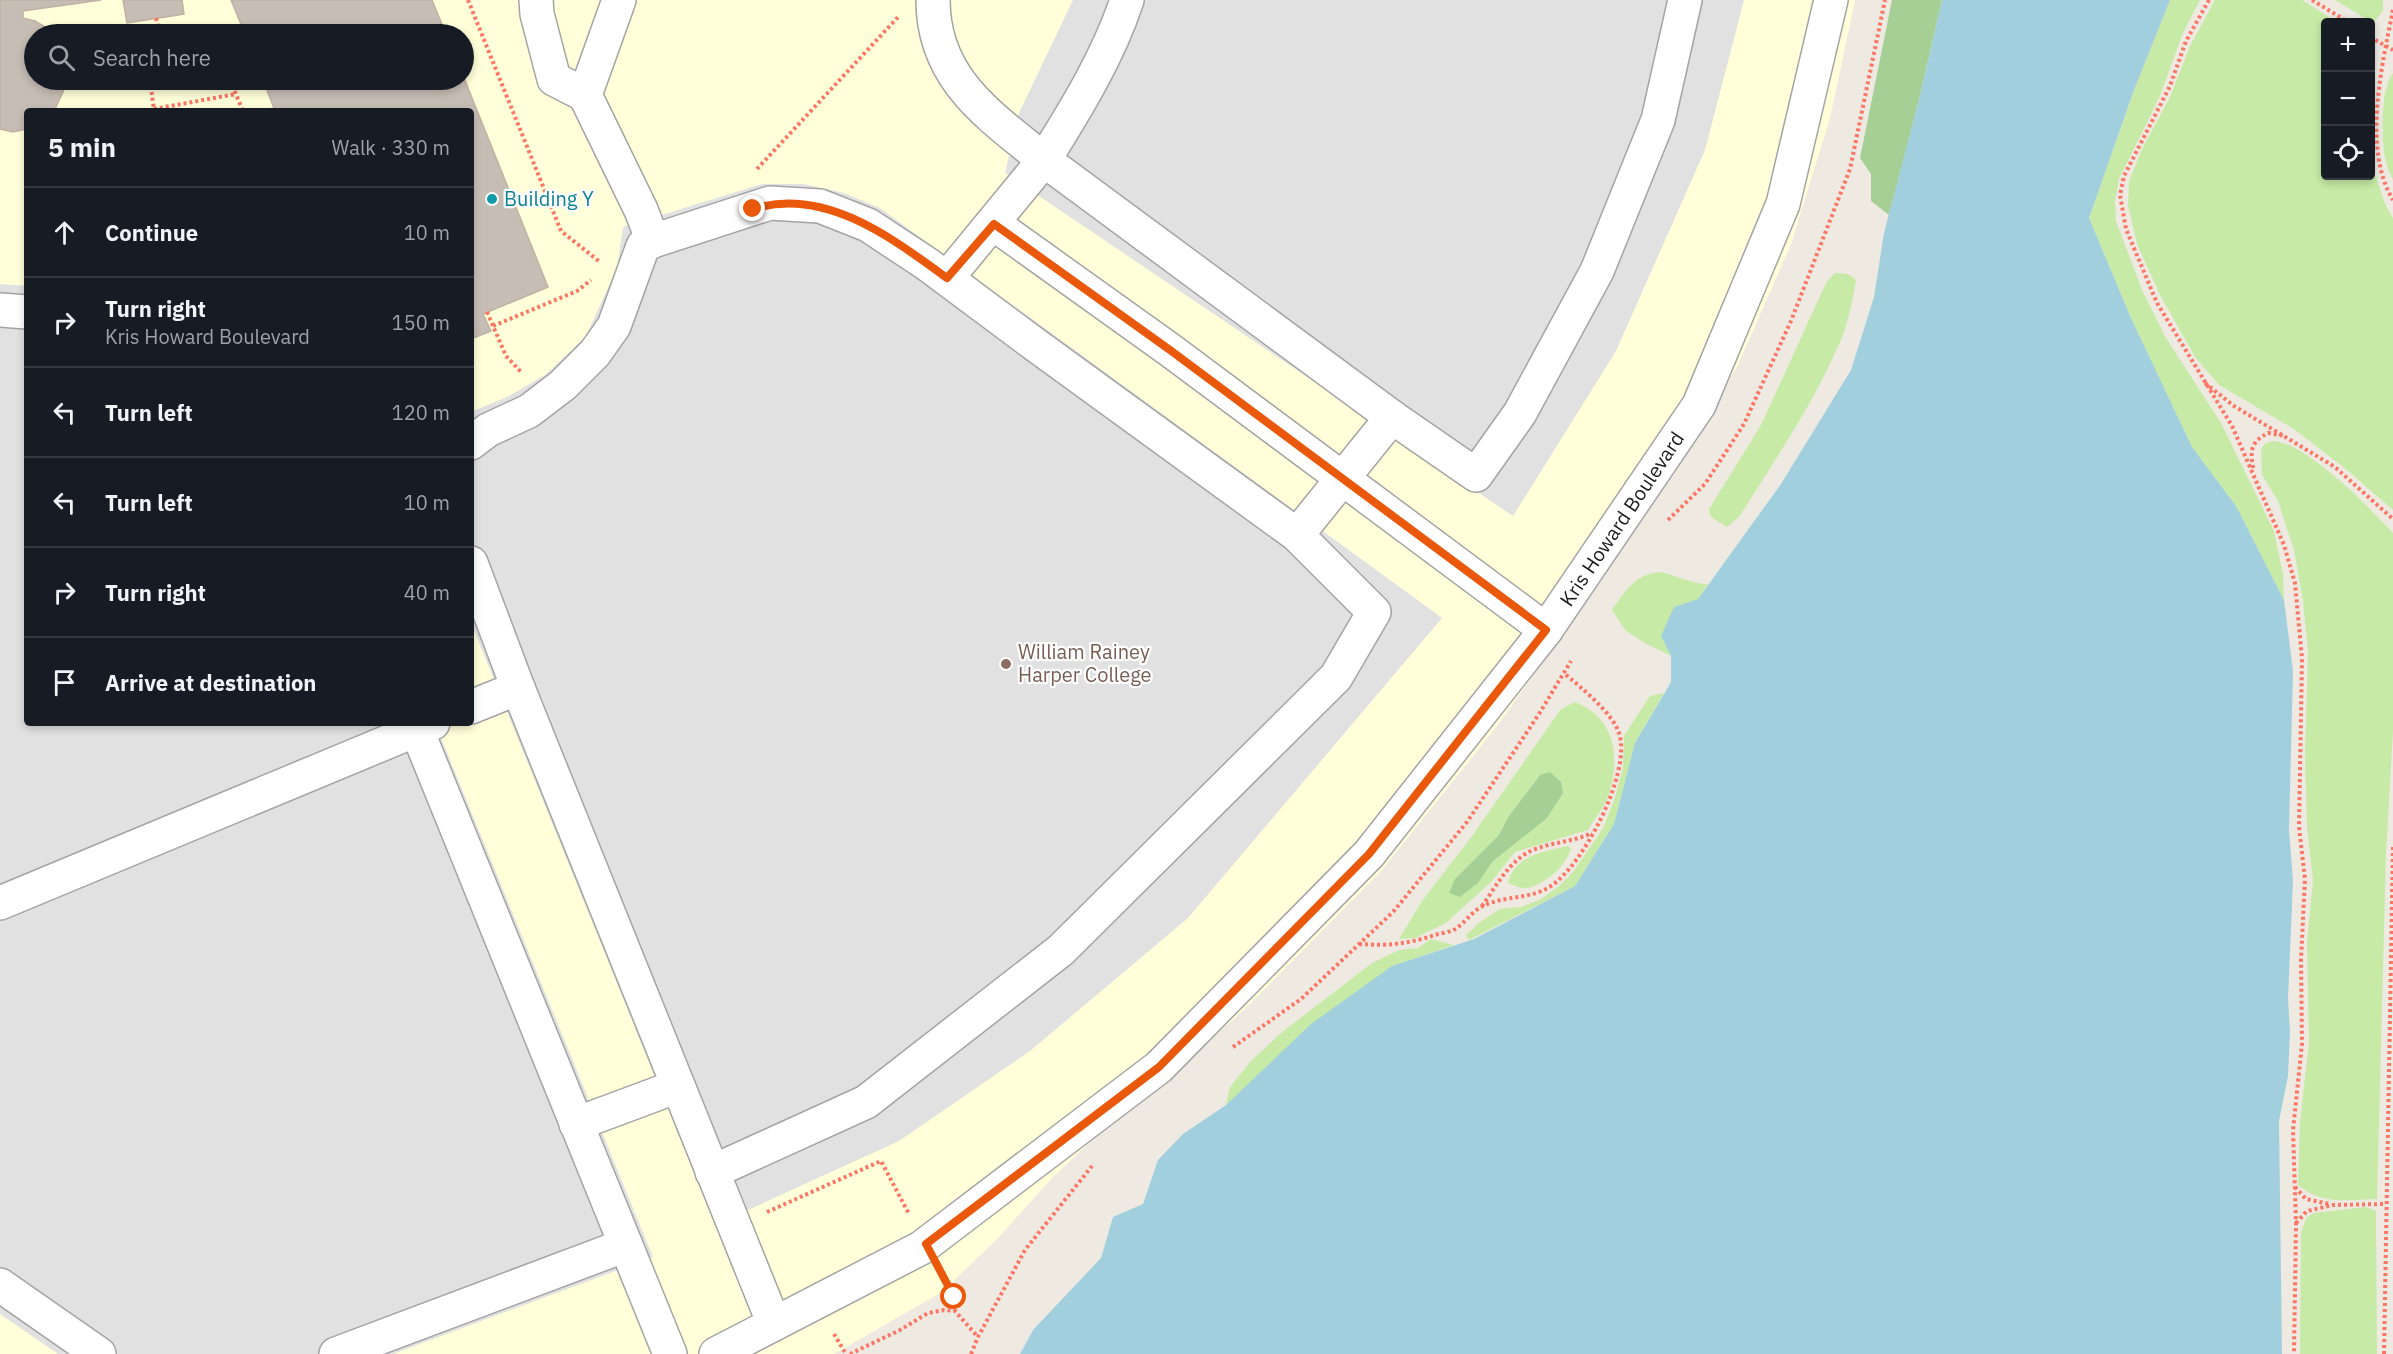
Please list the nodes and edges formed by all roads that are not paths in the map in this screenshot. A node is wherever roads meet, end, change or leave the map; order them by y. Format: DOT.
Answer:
graph roads {
  1 [pos="536,0"];
  2 [pos="619,0"];
  3 [pos="933,0"];
  4 [pos="1127,0"];
  5 [pos="1685,0"];
  6 [pos="1831,0"];
  7 [pos="585,95"];
  8 [pos="1044,160"];
  9 [pos="994,224"];
  10 [pos="653,240"];
  11 [pos="947,278"];
  12 [pos="0,310"];
  13 [pos="24,312"];
  14 [pos="1392,417"];
  15 [pos="474,441"];
  16 [pos="1342,479"];
  17 [pos="1297,535"];
  18 [pos="474,571"];
  19 [pos="1546,630"];
  20 [pos="518,688"];
  21 [pos="474,706"];
  22 [pos="419,726"];
  23 [pos="421,726"];
  24 [pos="0,903"];
  25 [pos="678,1086"];
  26 [pos="576,1124"];
  27 [pos="712,1172"];
  28 [pos="626,1245"];
  29 [pos="0,1285"];
  30 [pos="774,1324"];
  31 [pos="99,1354"];
  32 [pos="336,1354"];
  33 [pos="670,1354"];
  34 [pos="716,1354"];
  1 -- 7 [label="lane"];
  2 -- 7 [label="lane"];
  3 -- 8 [label="lane"];
  4 -- 8 [label="lane"];
  5 -- 14 [label="lane"];
  6 -- 19 [label="lane, Kris Howard Boulevard"];
  7 -- 10 [label="lane"];
  8 -- 9 [label="lane"];
  8 -- 14 [label="lane"];
  9 -- 11 [label="lane"];
  9 -- 16 [label="lane"];
  10 -- 11 [label="lane"];
  10 -- 15 [label="lane"];
  11 -- 17 [label="lane"];
  12 -- 13 [label="lane"];
  14 -- 16 [label="lane"];
  16 -- 17 [label="lane"];
  16 -- 19 [label="lane"];
  17 -- 27 [label="lane"];
  18 -- 20 [label="lane"];
  19 -- 30 [label="lane, Kris Howard Boulevard"];
  20 -- 21 [label="lane"];
  20 -- 25 [label="lane"];
  22 -- 24 [label="lane"];
  23 -- 26 [label="lane"];
  25 -- 26 [label="lane"];
  25 -- 27 [label="lane"];
  26 -- 28 [label="lane"];
  27 -- 30 [label="lane"];
  28 -- 32 [label="lane"];
  28 -- 33 [label="lane"];
  29 -- 31 [label="lane"];
  30 -- 34 [label="lane, Kris Howard Boulevard"];
}
